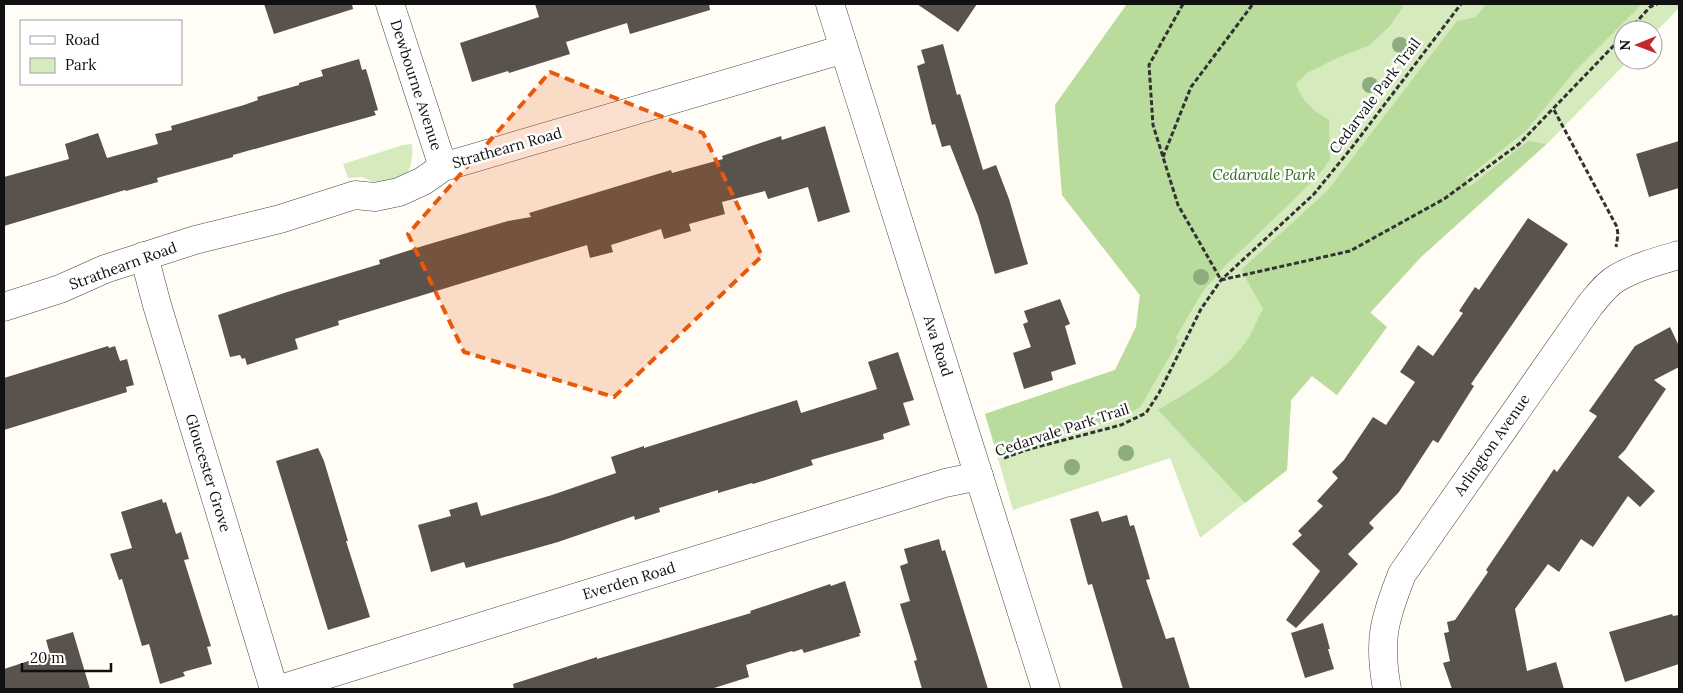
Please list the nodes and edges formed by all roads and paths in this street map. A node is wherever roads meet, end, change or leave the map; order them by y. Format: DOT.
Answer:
graph roads {
  1 [pos="390,4"];
  2 [pos="830,4"];
  3 [pos="1182,4"];
  4 [pos="1253,4"];
  5 [pos="1461,4"];
  6 [pos="1657,4"];
  7 [pos="1639,20"];
  8 [pos="1613,47"];
  9 [pos="844,49"];
  10 [pos="1554,110"];
  11 [pos="1163,156"];
  12 [pos="443,167"];
  13 [pos="1615,251"];
  14 [pos="1679,255"];
  15 [pos="144,256"];
  16 [pos="1221,280"];
  17 [pos="4,307"];
  18 [pos="979,476"];
  19 [pos="274,689"];
  20 [pos="280,689"];
  21 [pos="1046,689"];
  22 [pos="1387,689"];
  1 -- 12 [label="street, Dewbourne Avenue"];
  2 -- 9 [label="street, Ava Road"];
  3 -- 11 [label="path"];
  4 -- 11 [label="path"];
  5 -- 16 [label="path, Cedarvale Park Trail"];
  6 -- 7 [label="path"];
  8 -- 10 [label="path"];
  9 -- 12 [label="street, Strathearn Road"];
  9 -- 18 [label="street, Ava Road"];
  10 -- 13 [label="path"];
  10 -- 16 [label="path"];
  11 -- 16 [label="path"];
  12 -- 15 [label="street, Strathearn Road"];
  14 -- 22 [label="street, Arlington Avenue"];
  15 -- 17 [label="street, Strathearn Road"];
  15 -- 19 [label="street, Gloucester Grove"];
  16 -- 18 [label="path, Cedarvale Park Trail"];
  18 -- 20 [label="street, Everden Road"];
  18 -- 21 [label="street, Ava Road"];
}
